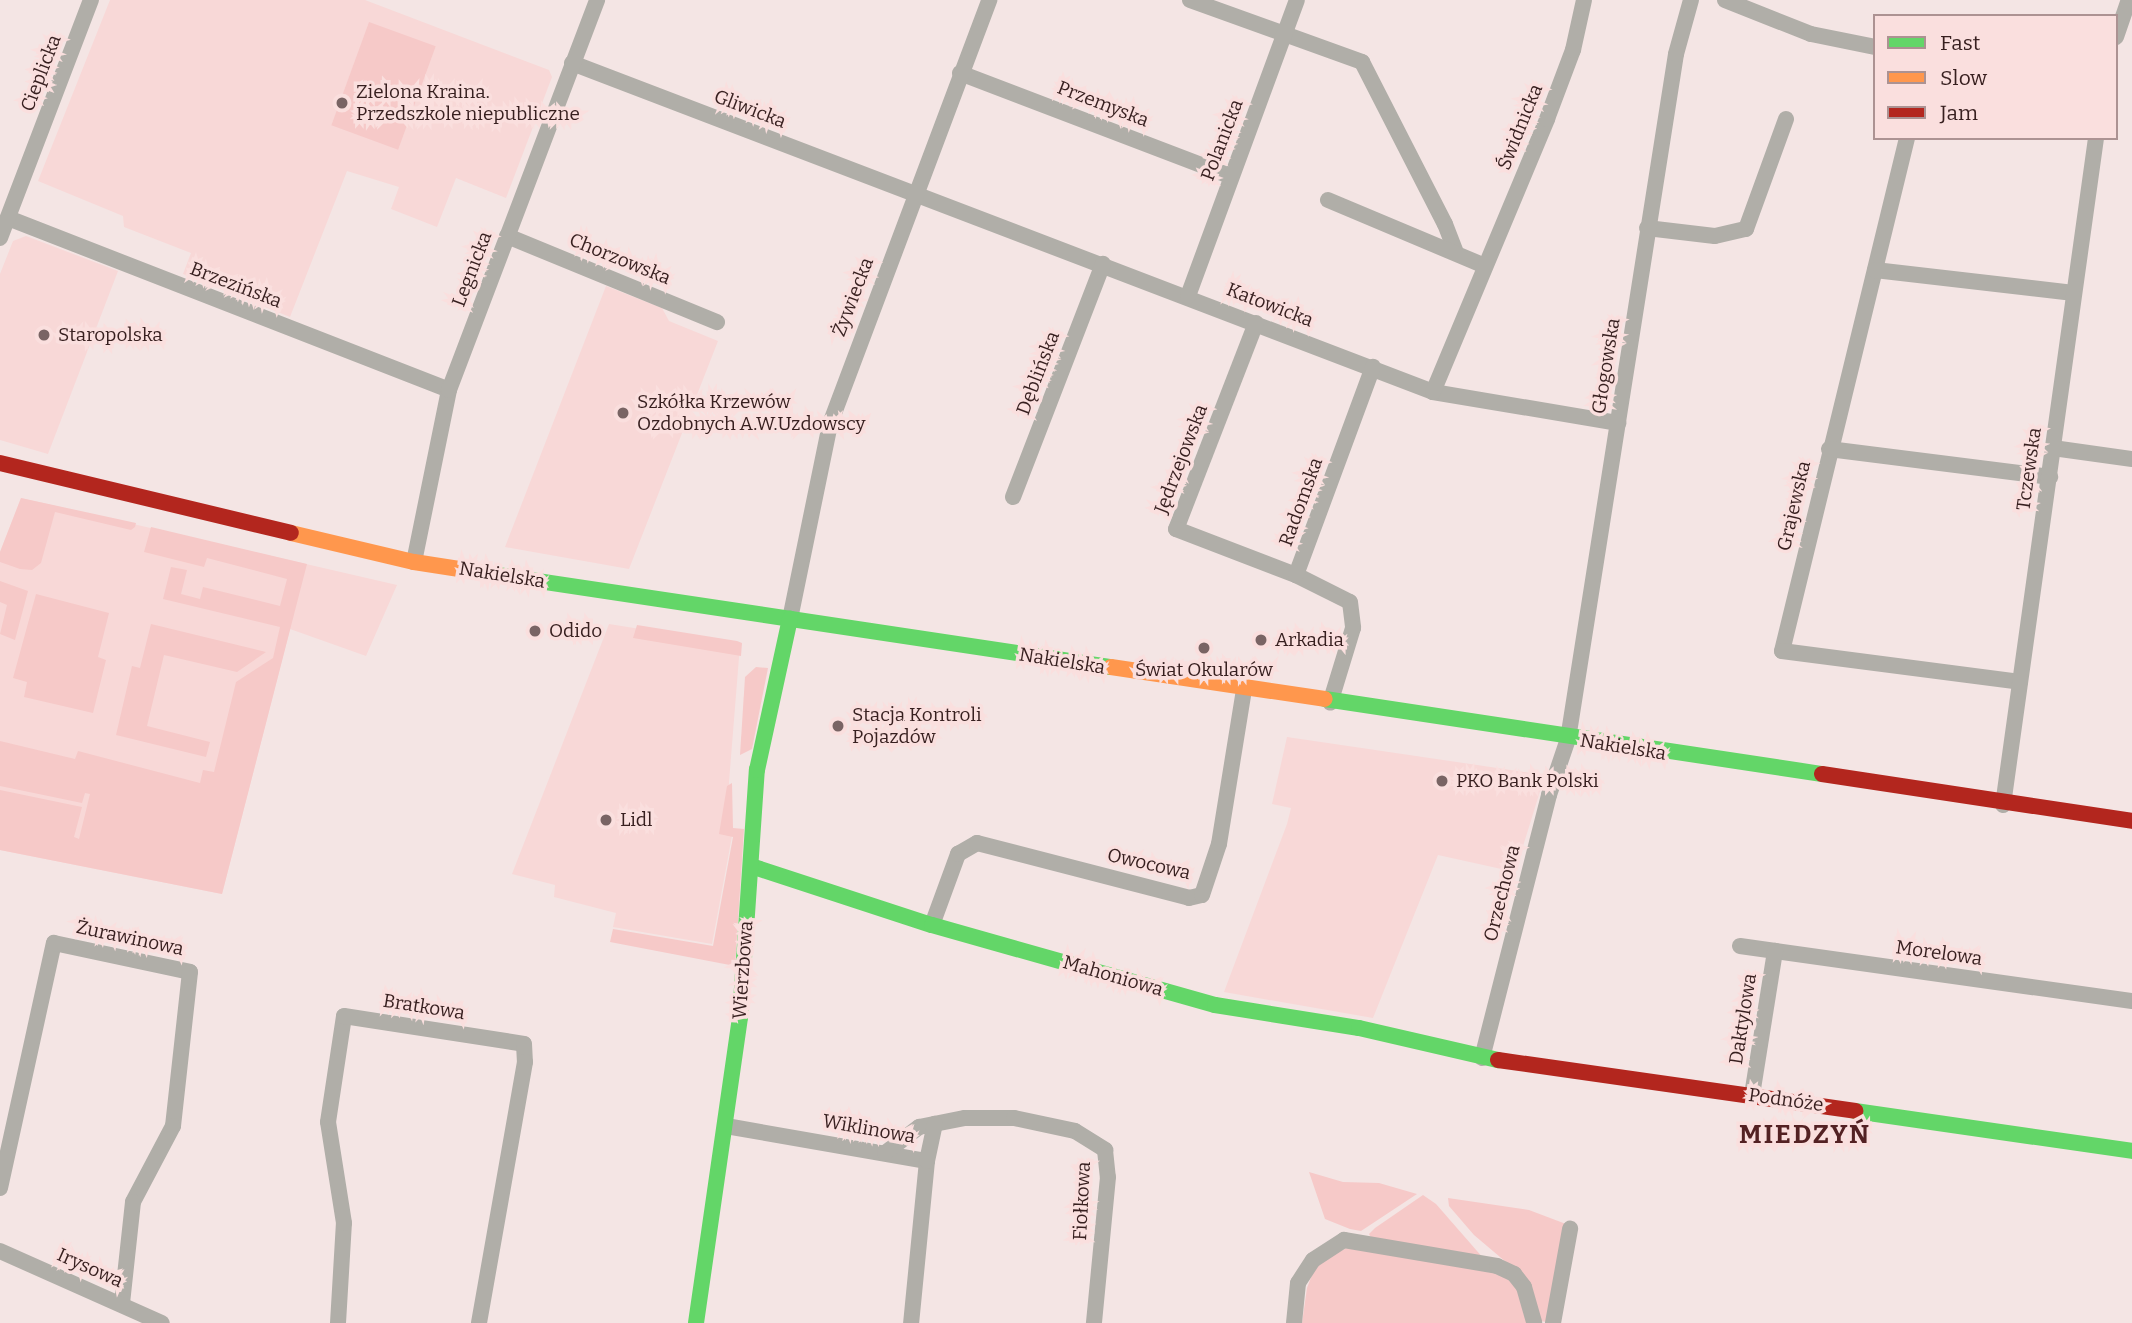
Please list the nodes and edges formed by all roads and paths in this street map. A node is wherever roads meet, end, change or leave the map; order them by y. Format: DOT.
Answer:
graph roads {
  1 [pos="91,0"];
  2 [pos="597,0"];
  3 [pos="989,0"];
  4 [pos="1189,0"];
  5 [pos="1297,0"];
  6 [pos="1584,0"];
  7 [pos="1691,0"];
  8 [pos="1725,0"];
  9 [pos="2129,0"];
  10 [pos="2118,31"];
  11 [pos="1283,37"];
  12 [pos="1873,47"];
  13 [pos="572,63"];
  14 [pos="960,73"];
  15 [pos="1786,119"];
  16 [pos="1907,140"];
  17 [pos="2096,140"];
  18 [pos="1230,176"];
  19 [pos="914,194"];
  20 [pos="1328,200"];
  21 [pos="8,218"];
  22 [pos="1647,228"];
  23 [pos="507,236"];
  24 [pos="0,238"];
  25 [pos="1456,253"];
  26 [pos="1103,264"];
  27 [pos="1483,265"];
  28 [pos="1875,270"];
  29 [pos="2074,293"];
  30 [pos="1188,296"];
  31 [pos="717,322"];
  32 [pos="1256,323"];
  33 [pos="1373,367"];
  34 [pos="449,390"];
  35 [pos="1433,392"];
  36 [pos="1618,422"];
  37 [pos="2053,448"];
  38 [pos="1829,449"];
  39 [pos="2132,459"];
  40 [pos="0,463"];
  41 [pos="2050,477"];
  42 [pos="1013,497"];
  43 [pos="414,562"];
  44 [pos="1296,575"];
  45 [pos="790,619"];
  46 [pos="2020,682"];
  47 [pos="1244,690"];
  48 [pos="1330,703"];
  49 [pos="1568,739"];
  50 [pos="2003,805"];
  51 [pos="2132,821"];
  52 [pos="751,866"];
  53 [pos="932,925"];
  54 [pos="1740,946"];
  55 [pos="1775,951"];
  56 [pos="2132,1001"];
  57 [pos="1482,1058"];
  58 [pos="1752,1095"];
  59 [pos="935,1124"];
  60 [pos="726,1126"];
  61 [pos="2132,1151"];
  62 [pos="885,1153"];
  63 [pos="927,1161"];
  64 [pos="0,1188"];
  65 [pos="1570,1229"];
  66 [pos="0,1251"];
  67 [pos="122,1304"];
  68 [pos="162,1323"];
  69 [pos="338,1323"];
  70 [pos="479,1323"];
  71 [pos="696,1323"];
  72 [pos="911,1323"];
  73 [pos="1094,1323"];
  74 [pos="1294,1323"];
  75 [pos="1534,1323"];
  76 [pos="1553,1323"];
  1 -- 21 [label="street, Cieplicka"];
  2 -- 13 [label="street, Legnicka"];
  3 -- 14 [label="street, Żywiecka"];
  4 -- 11 [label="street"];
  5 -- 11 [label="street, Polanicka"];
  6 -- 27 [label="street, Świdnicka"];
  7 -- 22 [label="street, Głogowska"];
  8 -- 12 [label="street"];
  9 -- 10 [label="street"];
  11 -- 18 [label="street, Polanicka"];
  11 -- 25 [label="street"];
  13 -- 19 [label="street, Gliwicka"];
  13 -- 23 [label="street, Legnicka"];
  14 -- 18 [label="street, Przemyska"];
  14 -- 19 [label="street, Żywiecka"];
  15 -- 22 [label="street"];
  16 -- 28 [label="street, Grajewska"];
  17 -- 29 [label="street, Tczewska"];
  18 -- 30 [label="street, Polanicka"];
  19 -- 26 [label="street, Katowicka"];
  19 -- 45 [label="street, Żywiecka"];
  20 -- 25 [label="street"];
  21 -- 24 [label="street, Cieplicka"];
  21 -- 34 [label="street, Brzezińska"];
  22 -- 36 [label="street, Głogowska"];
  23 -- 31 [label="street, Chorzowska"];
  23 -- 34 [label="street, Legnicka"];
  25 -- 27 [label="street"];
  26 -- 30 [label="street, Katowicka"];
  26 -- 42 [label="street, Dęblińska"];
  27 -- 35 [label="street, Świdnicka"];
  28 -- 29 [label="street"];
  28 -- 38 [label="street, Grajewska"];
  29 -- 37 [label="street, Tczewska"];
  30 -- 32 [label="street, Katowicka"];
  32 -- 33 [label="street, Katowicka"];
  32 -- 44 [label="street, Jędrzejowska"];
  33 -- 35 [label="street, Katowicka"];
  33 -- 44 [label="street, Radomska"];
  34 -- 43 [label="street, Legnicka"];
  35 -- 36 [label="street, Katowicka"];
  36 -- 49 [label="street, Głogowska"];
  37 -- 39 [label="street"];
  37 -- 41 [label="street, Tczewska"];
  38 -- 41 [label="street"];
  38 -- 46 [label="street, Grajewska"];
  40 -- 43 [label="main road, Nakielska"];
  41 -- 46 [label="street, Tczewska"];
  43 -- 45 [label="main road, Nakielska"];
  44 -- 48 [label="street, Radomska"];
  45 -- 47 [label="main road, Nakielska"];
  45 -- 52 [label="main road, Wierzbowa"];
  46 -- 50 [label="street, Tczewska"];
  47 -- 48 [label="main road, Nakielska"];
  47 -- 53 [label="street, Owocowa"];
  48 -- 49 [label="main road, Nakielska"];
  49 -- 50 [label="main road, Nakielska"];
  49 -- 57 [label="street, Orzechowa"];
  50 -- 51 [label="main road, Nakielska"];
  52 -- 53 [label="main road, Mahoniowa"];
  52 -- 60 [label="main road, Wierzbowa"];
  53 -- 57 [label="main road, Mahoniowa"];
  54 -- 55 [label="street, Morelowa"];
  55 -- 56 [label="street, Morelowa"];
  55 -- 58 [label="street, Daktylowa"];
  57 -- 58 [label="main road, Podnóże"];
  58 -- 61 [label="main road, Podnóże"];
  59 -- 62 [label="street, Fiołkowa"];
  59 -- 63 [label="street"];
  59 -- 73 [label="street, Fiołkowa"];
  60 -- 62 [label="street, Wiklinowa"];
  60 -- 71 [label="main road, Wierzbowa"];
  62 -- 63 [label="street, Wiklinowa"];
  63 -- 72 [label="street, Wiklinowa"];
  64 -- 67 [label="street, Żurawinowa"];
  65 -- 76 [label="street"];
  66 -- 67 [label="street, Irysowa"];
  67 -- 68 [label="street, Irysowa"];
  69 -- 70 [label="street, Bratkowa"];
  74 -- 75 [label="street"];
}
